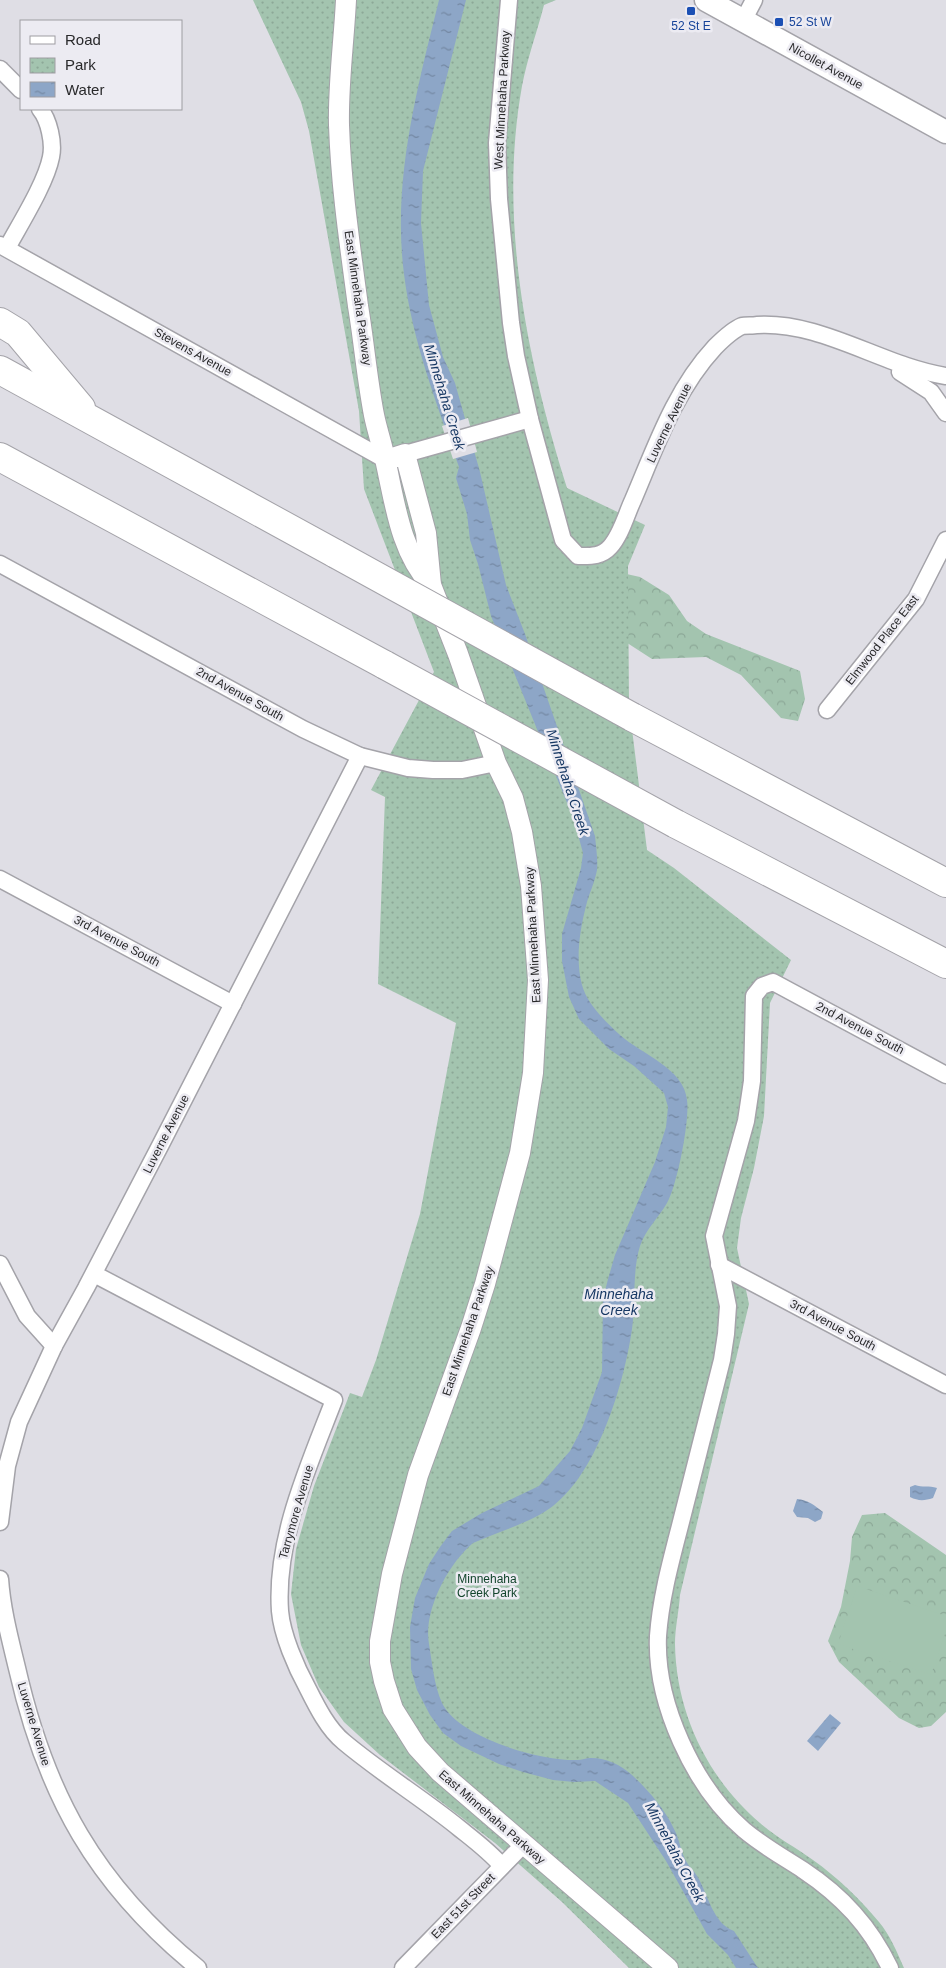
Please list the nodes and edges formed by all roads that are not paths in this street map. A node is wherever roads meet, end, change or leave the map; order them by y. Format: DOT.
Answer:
graph roads {
  1 [pos="346,0"];
  2 [pos="508,0"];
  3 [pos="706,0"];
  4 [pos="754,0"];
  5 [pos="743,21"];
  6 [pos="0,69"];
  7 [pos="20,89"];
  8 [pos="41,110"];
  9 [pos="946,132"];
  10 [pos="3,246"];
  11 [pos="0,322"];
  12 [pos="868,353"];
  13 [pos="0,370"];
  14 [pos="946,376"];
  15 [pos="946,412"];
  16 [pos="530,419"];
  17 [pos="92,420"];
  18 [pos="0,457"];
  19 [pos="395,457"];
  20 [pos="946,540"];
  21 [pos="0,564"];
  22 [pos="827,710"];
  23 [pos="360,756"];
  24 [pos="496,763"];
  25 [pos="0,878"];
  26 [pos="946,884"];
  27 [pos="946,964"];
  28 [pos="233,1004"];
  29 [pos="946,1075"];
  30 [pos="0,1264"];
  31 [pos="719,1265"];
  32 [pos="94,1274"];
  33 [pos="54,1346"];
  34 [pos="946,1385"];
  35 [pos="0,1522"];
  36 [pos="0,1579"];
  37 [pos="523,1845"];
  38 [pos="502,1866"];
  39 [pos="198,1968"];
  40 [pos="403,1968"];
  41 [pos="668,1968"];
  42 [pos="890,1968"];
  1 -- 19 [label="street, East Minnehaha Parkway"];
  2 -- 16 [label="street, West Minnehaha Parkway"];
  3 -- 5 [label="main road, Nicollet Avenue"];
  4 -- 5 [label="street"];
  5 -- 9 [label="main road, Nicollet Avenue"];
  6 -- 7 [label="street"];
  8 -- 10 [label="street"];
  10 -- 19 [label="street, Stevens Avenue"];
  11 -- 17 [label="highway"];
  12 -- 14 [label="street, Luverne Avenue"];
  12 -- 15 [label="street, Luverne Avenue"];
  12 -- 16 [label="street, Luverne Avenue"];
  13 -- 17 [label="highway"];
  16 -- 19 [label="street"];
  17 -- 26 [label="highway, bridge"];
  18 -- 27 [label="highway, bridge"];
  19 -- 24 [label="street, East Minnehaha Parkway"];
  20 -- 22 [label="street, Elmwood Place East"];
  21 -- 23 [label="street, 2nd Avenue South"];
  23 -- 24 [label="street, 2nd Avenue South"];
  23 -- 28 [label="street, Luverne Avenue"];
  24 -- 37 [label="street, East Minnehaha Parkway"];
  25 -- 28 [label="street, 3rd Avenue South"];
  28 -- 32 [label="street, Luverne Avenue"];
  29 -- 31 [label="street, 2nd Avenue South"];
  30 -- 33 [label="street"];
  31 -- 34 [label="street, 3rd Avenue South"];
  31 -- 42 [label="street"];
  32 -- 33 [label="street, Luverne Avenue"];
  32 -- 38 [label="street, Tarrymore Avenue"];
  33 -- 35 [label="street, Luverne Avenue"];
  36 -- 39 [label="street, Luverne Avenue"];
  37 -- 38 [label="street, East 51st Street"];
  37 -- 41 [label="street, East Minnehaha Parkway"];
  38 -- 40 [label="street, East 51st Street"];
}
